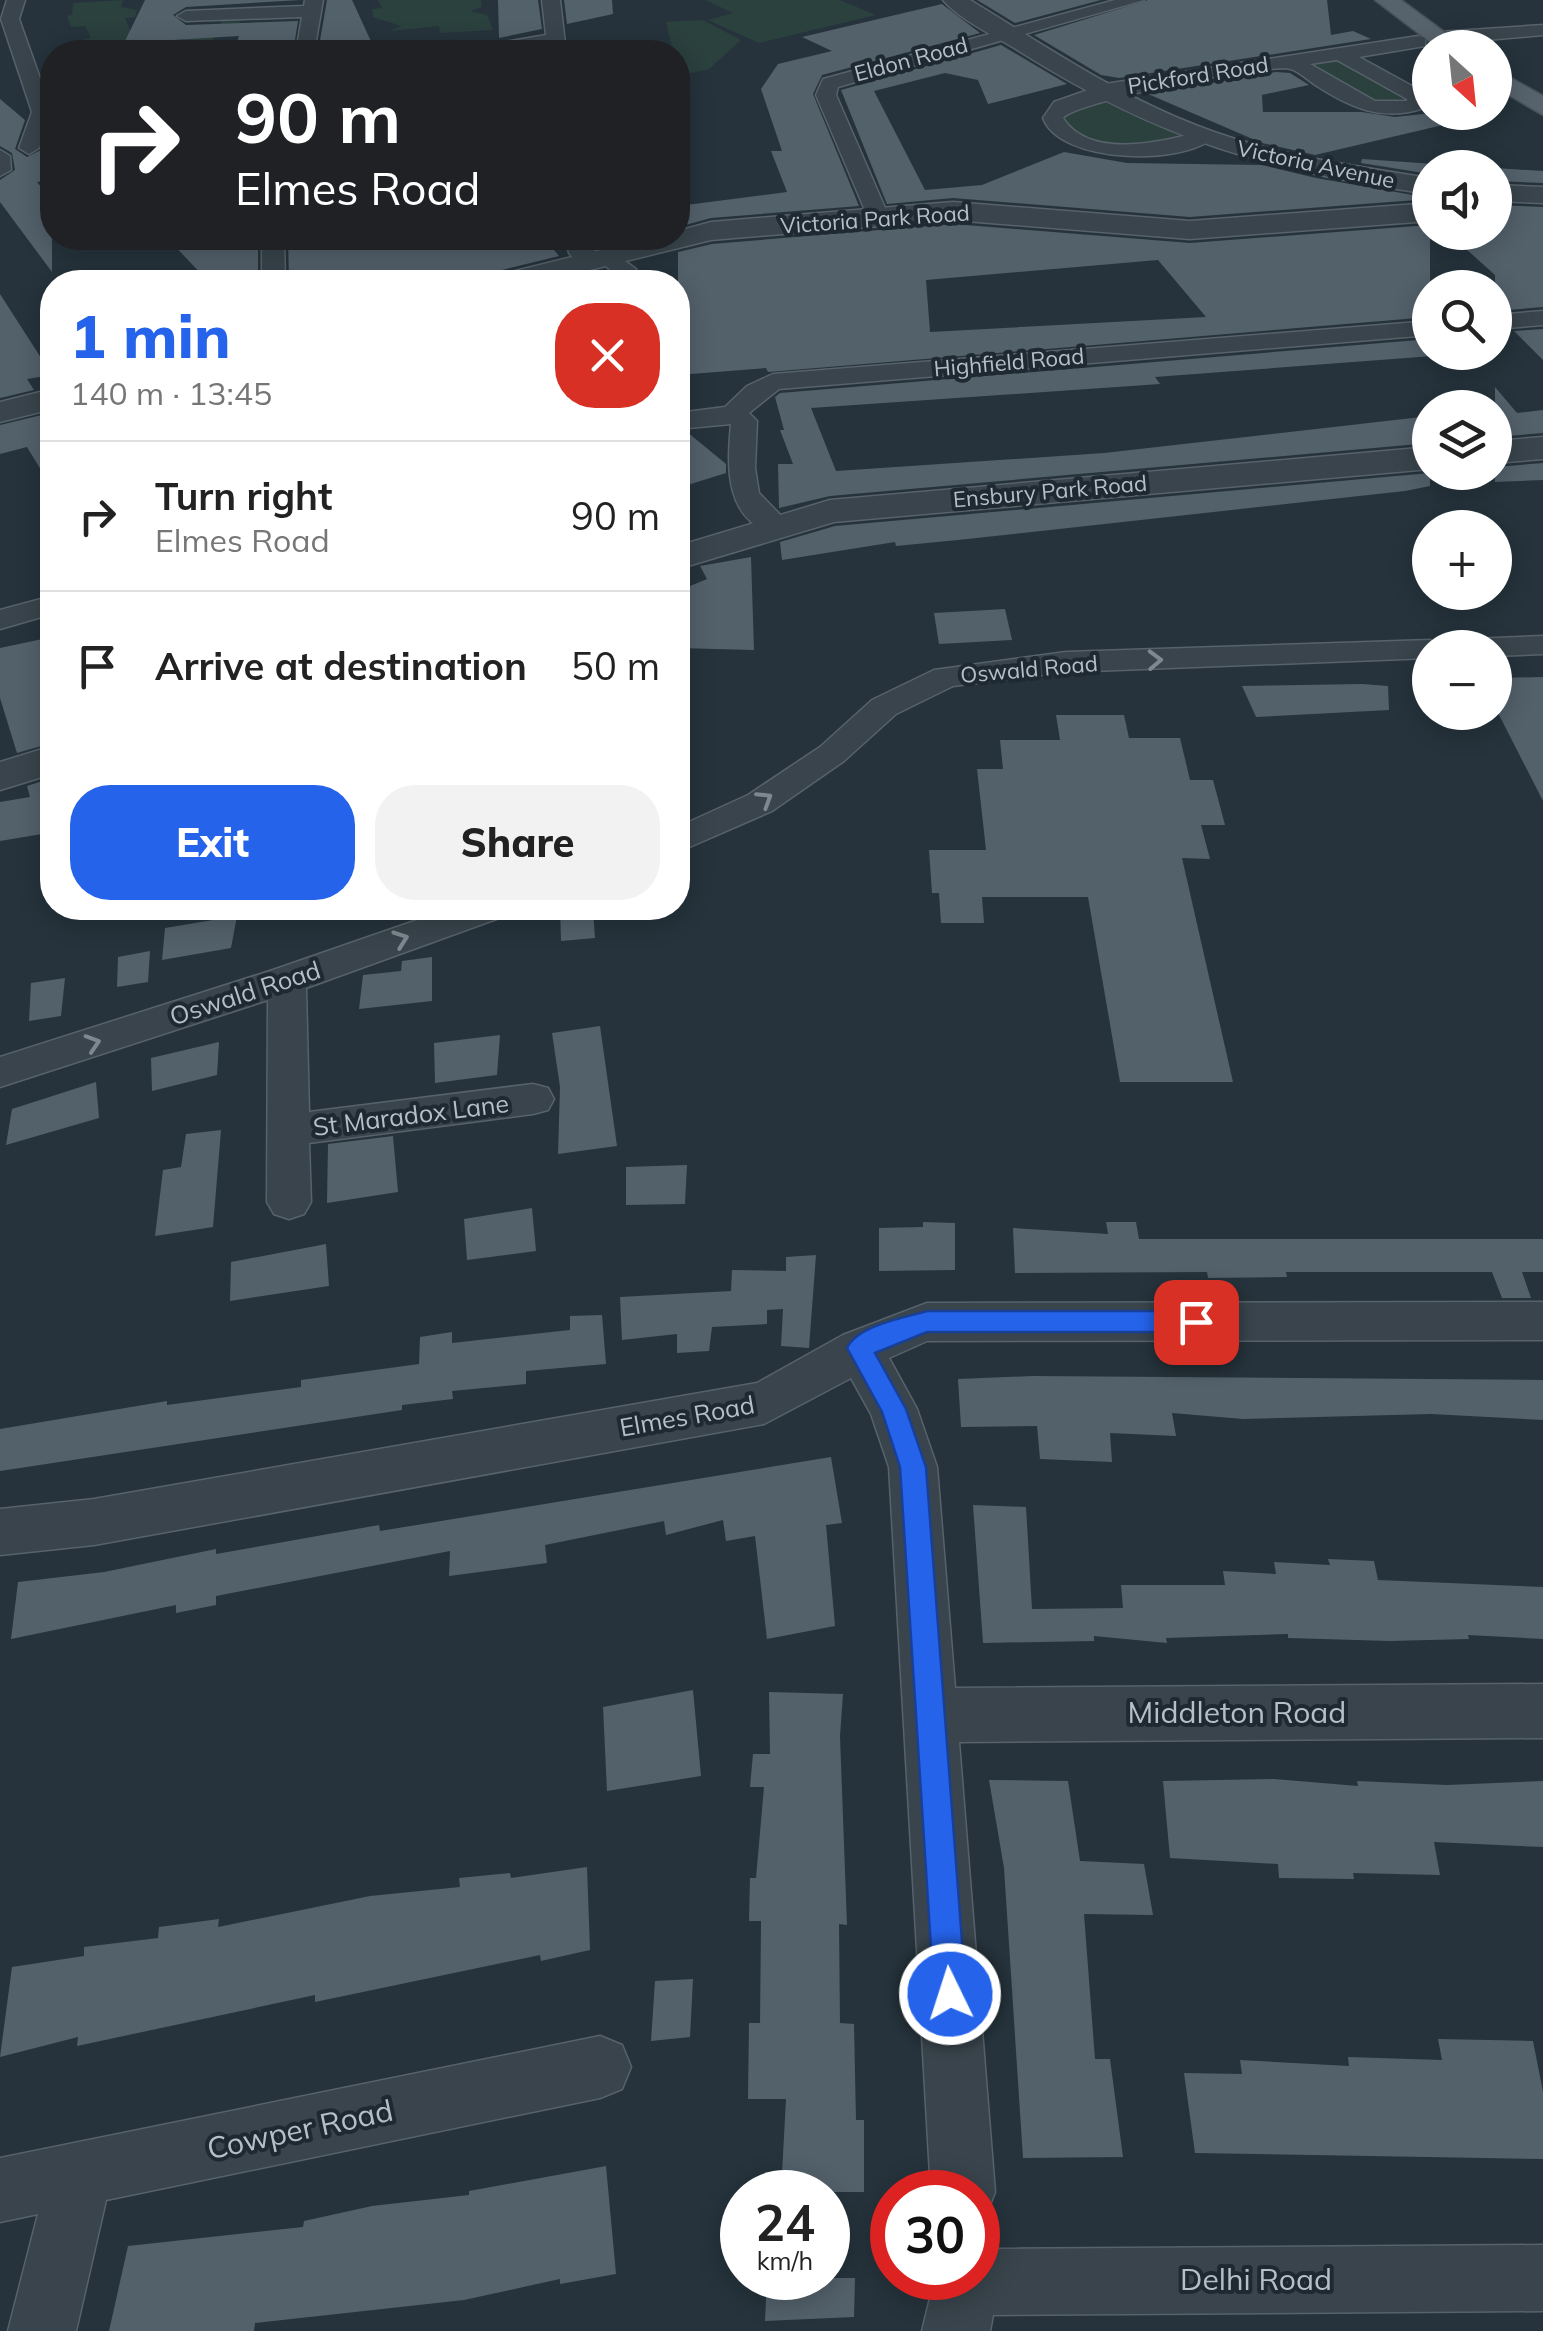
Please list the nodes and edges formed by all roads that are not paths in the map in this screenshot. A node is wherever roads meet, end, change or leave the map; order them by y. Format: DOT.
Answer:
graph roads {
  1 [pos="551,0"];
  2 [pos="954,0"];
  3 [pos="1135,0"];
  4 [pos="1386,0"];
  5 [pos="313,5"];
  6 [pos="9,13"];
  7 [pos="186,16"];
  8 [pos="1430,30"];
  9 [pos="1543,30"];
  10 [pos="1512,32"];
  11 [pos="1009,33"];
  12 [pos="307,40"];
  13 [pos="555,40"];
  14 [pos="1412,46"];
  15 [pos="1340,54"];
  16 [pos="1292,61"];
  17 [pos="1512,87"];
  18 [pos="1108,91"];
  19 [pos="1543,107"];
  20 [pos="40,108"];
  21 [pos="40,118"];
  22 [pos="1204,137"];
  23 [pos="40,145"];
  24 [pos="29,148"];
  25 [pos="0,155"];
  26 [pos="0,170"];
  27 [pos="1412,183"];
  28 [pos="1512,194"];
  29 [pos="1543,195"];
  30 [pos="1412,213"];
  31 [pos="878,217"];
  32 [pos="690,234"];
  33 [pos="591,252"];
  34 [pos="540,270"];
  35 [pos="624,270"];
  36 [pos="1543,318"];
  37 [pos="1512,321"];
  38 [pos="1412,329"];
  39 [pos="40,402"];
  40 [pos="0,412"];
  41 [pos="733,414"];
  42 [pos="690,419"];
  43 [pos="1543,448"];
  44 [pos="1512,451"];
  45 [pos="1412,460"];
  46 [pos="776,526"];
  47 [pos="690,554"];
  48 [pos="40,608"];
  49 [pos="0,620"];
  50 [pos="1543,644"];
  51 [pos="1512,646"];
  52 [pos="1412,650"];
  53 [pos="40,764"];
  54 [pos="0,776"];
  55 [pos="690,836"];
  56 [pos="455,920"];
  57 [pos="287,980"];
  58 [pos="0,1072"];
  59 [pos="533,1099"];
  60 [pos="290,1130"];
  61 [pos="289,1202"];
  62 [pos="1543,1322"];
  63 [pos="860,1348"];
  64 [pos="0,1532"];
  65 [pos="1543,1711"];
  66 [pos="932,1715"];
  67 [pos="600,2067"];
  68 [pos="962,2170"];
  69 [pos="80,2176"];
  70 [pos="0,2190"];
  71 [pos="1543,2278"];
  72 [pos="1000,2296"];
  73 [pos="42,2331"];
  1 -- 13 [label="street"];
  2 -- 11 [label="street, Victoria Avenue"];
  3 -- 11 [label="street, Eldon Road"];
  4 -- 8 [label="main road"];
  5 -- 7 [label="street"];
  5 -- 12 [label="street"];
  6 -- 20 [label="street"];
  9 -- 10 [label="street, Pickford Road"];
  11 -- 18 [label="street, Victoria Avenue"];
  11 -- 31 [label="street, Eldon Road"];
  14 -- 15 [label="street, Pickford Road"];
  15 -- 16 [label="street, Pickford Road"];
  15 -- 16 [label="street, Pickford Road"];
  16 -- 18 [label="street, Pickford Road"];
  17 -- 19 [label="main road"];
  18 -- 22 [label="street, Victoria Avenue"];
  18 -- 22 [label="street, Victoria Avenue"];
  21 -- 24 [label="street"];
  22 -- 27 [label="street, Victoria Avenue"];
  23 -- 24 [label="street"];
  24 -- 25 [label="street"];
  25 -- 26 [label="street"];
  28 -- 29 [label="street"];
  30 -- 31 [label="street, Victoria Park Road"];
  31 -- 32 [label="street, Victoria Park Road"];
  33 -- 34 [label="street, Victoria Park Road"];
  33 -- 35 [label="street"];
  36 -- 37 [label="street"];
  38 -- 41 [label="street, Highfield Road"];
  39 -- 40 [label="street"];
  41 -- 42 [label="street"];
  41 -- 46 [label="street"];
  43 -- 44 [label="street"];
  45 -- 46 [label="street, Ensbury Park Road"];
  46 -- 47 [label="street, Ensbury Park Road"];
  48 -- 49 [label="street"];
  50 -- 51 [label="street"];
  55 -- 52 [label="street, Oswald Road, one-way"];
  53 -- 54 [label="street"];
  57 -- 56 [label="street, Oswald Road, one-way"];
  58 -- 57 [label="street, Oswald Road, one-way"];
  57 -- 60 [label="street"];
  59 -- 60 [label="street, St Maradox Lane"];
  60 -- 61 [label="street"];
  62 -- 63 [label="street, Elmes Road"];
  63 -- 64 [label="street, Elmes Road"];
  63 -- 66 [label="street"];
  65 -- 66 [label="street, Middleton Road"];
  66 -- 68 [label="street"];
  67 -- 69 [label="street, Cowper Road"];
  69 -- 70 [label="street, Cowper Road"];
  69 -- 73 [label="street"];
  71 -- 72 [label="street, Delhi Road"];
}
